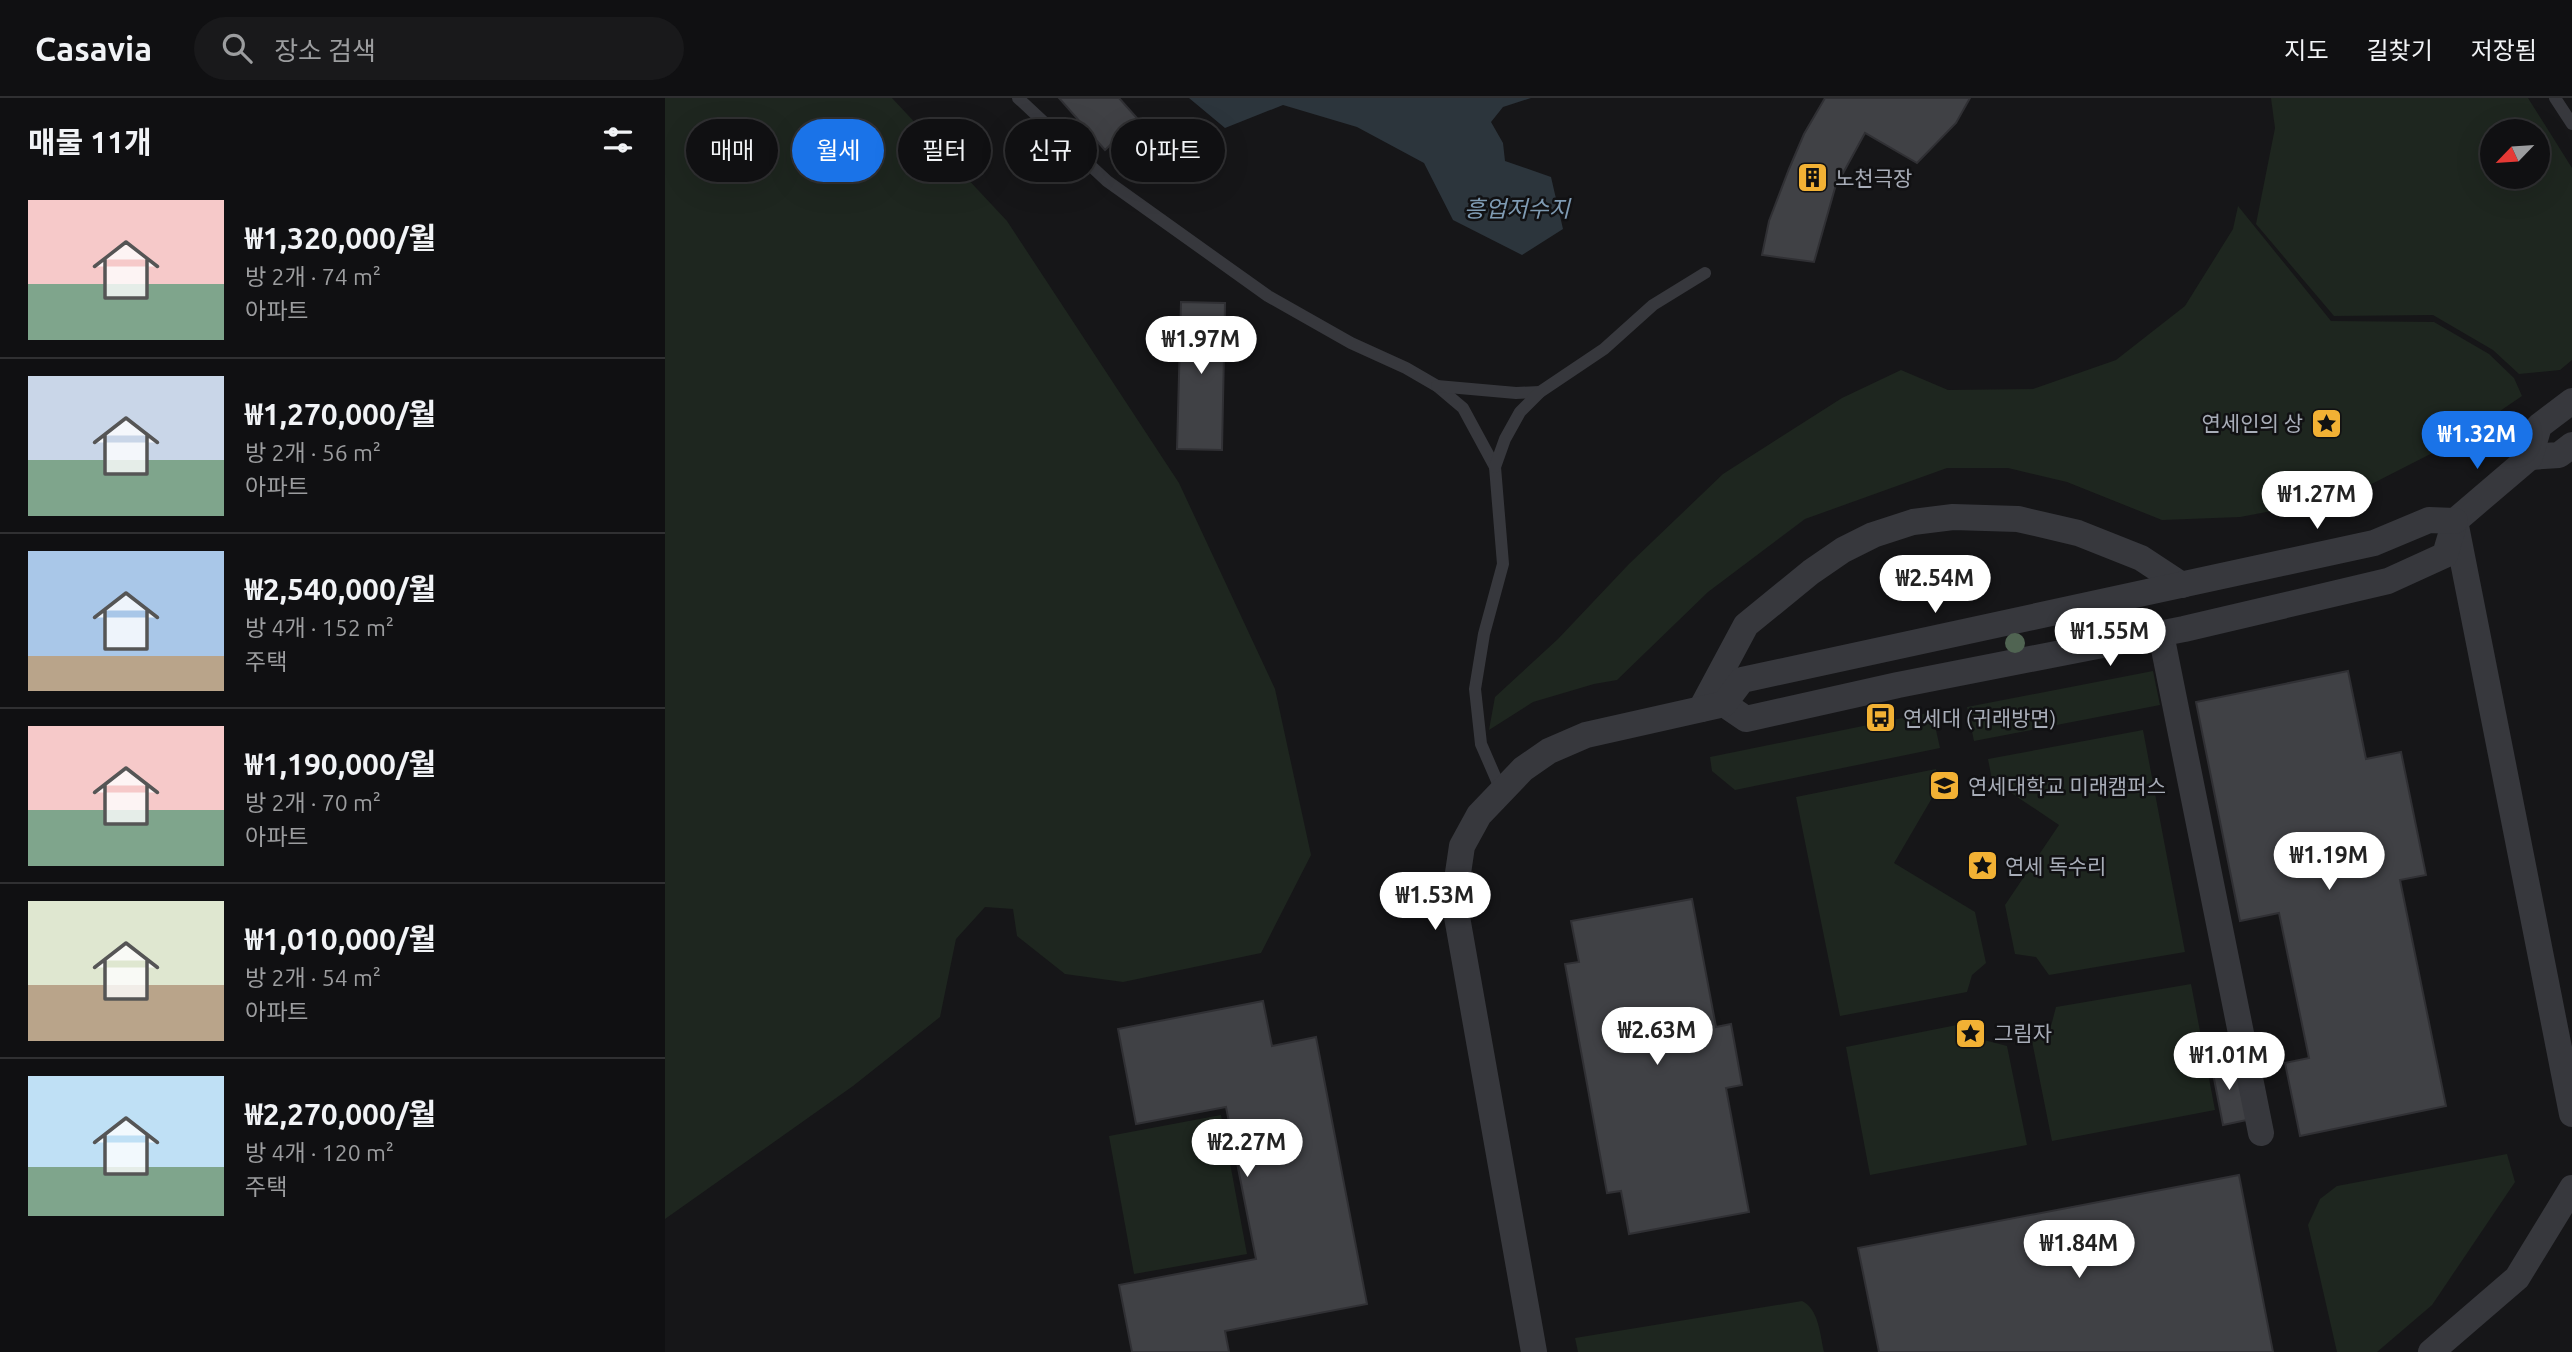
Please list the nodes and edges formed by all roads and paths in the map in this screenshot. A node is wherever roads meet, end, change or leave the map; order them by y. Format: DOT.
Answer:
graph roads {
  1 [pos="1018,98"];
  2 [pos="2555,98"];
  3 [pos="2572,124"];
  4 [pos="1705,273"];
  5 [pos="1437,386"];
  6 [pos="1540,392"];
  7 [pos="2572,401"];
  8 [pos="2572,445"];
  9 [pos="2530,457"];
  10 [pos="1495,467"];
  11 [pos="2455,521"];
  12 [pos="2182,585"];
  13 [pos="2161,634"];
  14 [pos="1712,706"];
  15 [pos="1501,790"];
  16 [pos="2572,1114"];
  17 [pos="2261,1133"];
  18 [pos="2572,1188"];
  19 [pos="1534,1352"];
  20 [pos="2431,1352"];
  1 -- 5 [label="lane"];
  2 -- 3 [label="lane"];
  4 -- 6 [label="lane"];
  5 -- 6 [label="lane"];
  5 -- 10 [label="lane"];
  6 -- 10 [label="lane"];
  7 -- 9 [label="street"];
  8 -- 9 [label="street"];
  9 -- 11 [label="street"];
  10 -- 15 [label="lane"];
  11 -- 12 [label="street"];
  11 -- 13 [label="street"];
  11 -- 16 [label="street"];
  12 -- 14 [label="street"];
  12 -- 14 [label="street"];
  13 -- 14 [label="street"];
  13 -- 17 [label="street"];
  14 -- 15 [label="street"];
  15 -- 19 [label="street"];
  18 -- 20 [label="street"];
}
